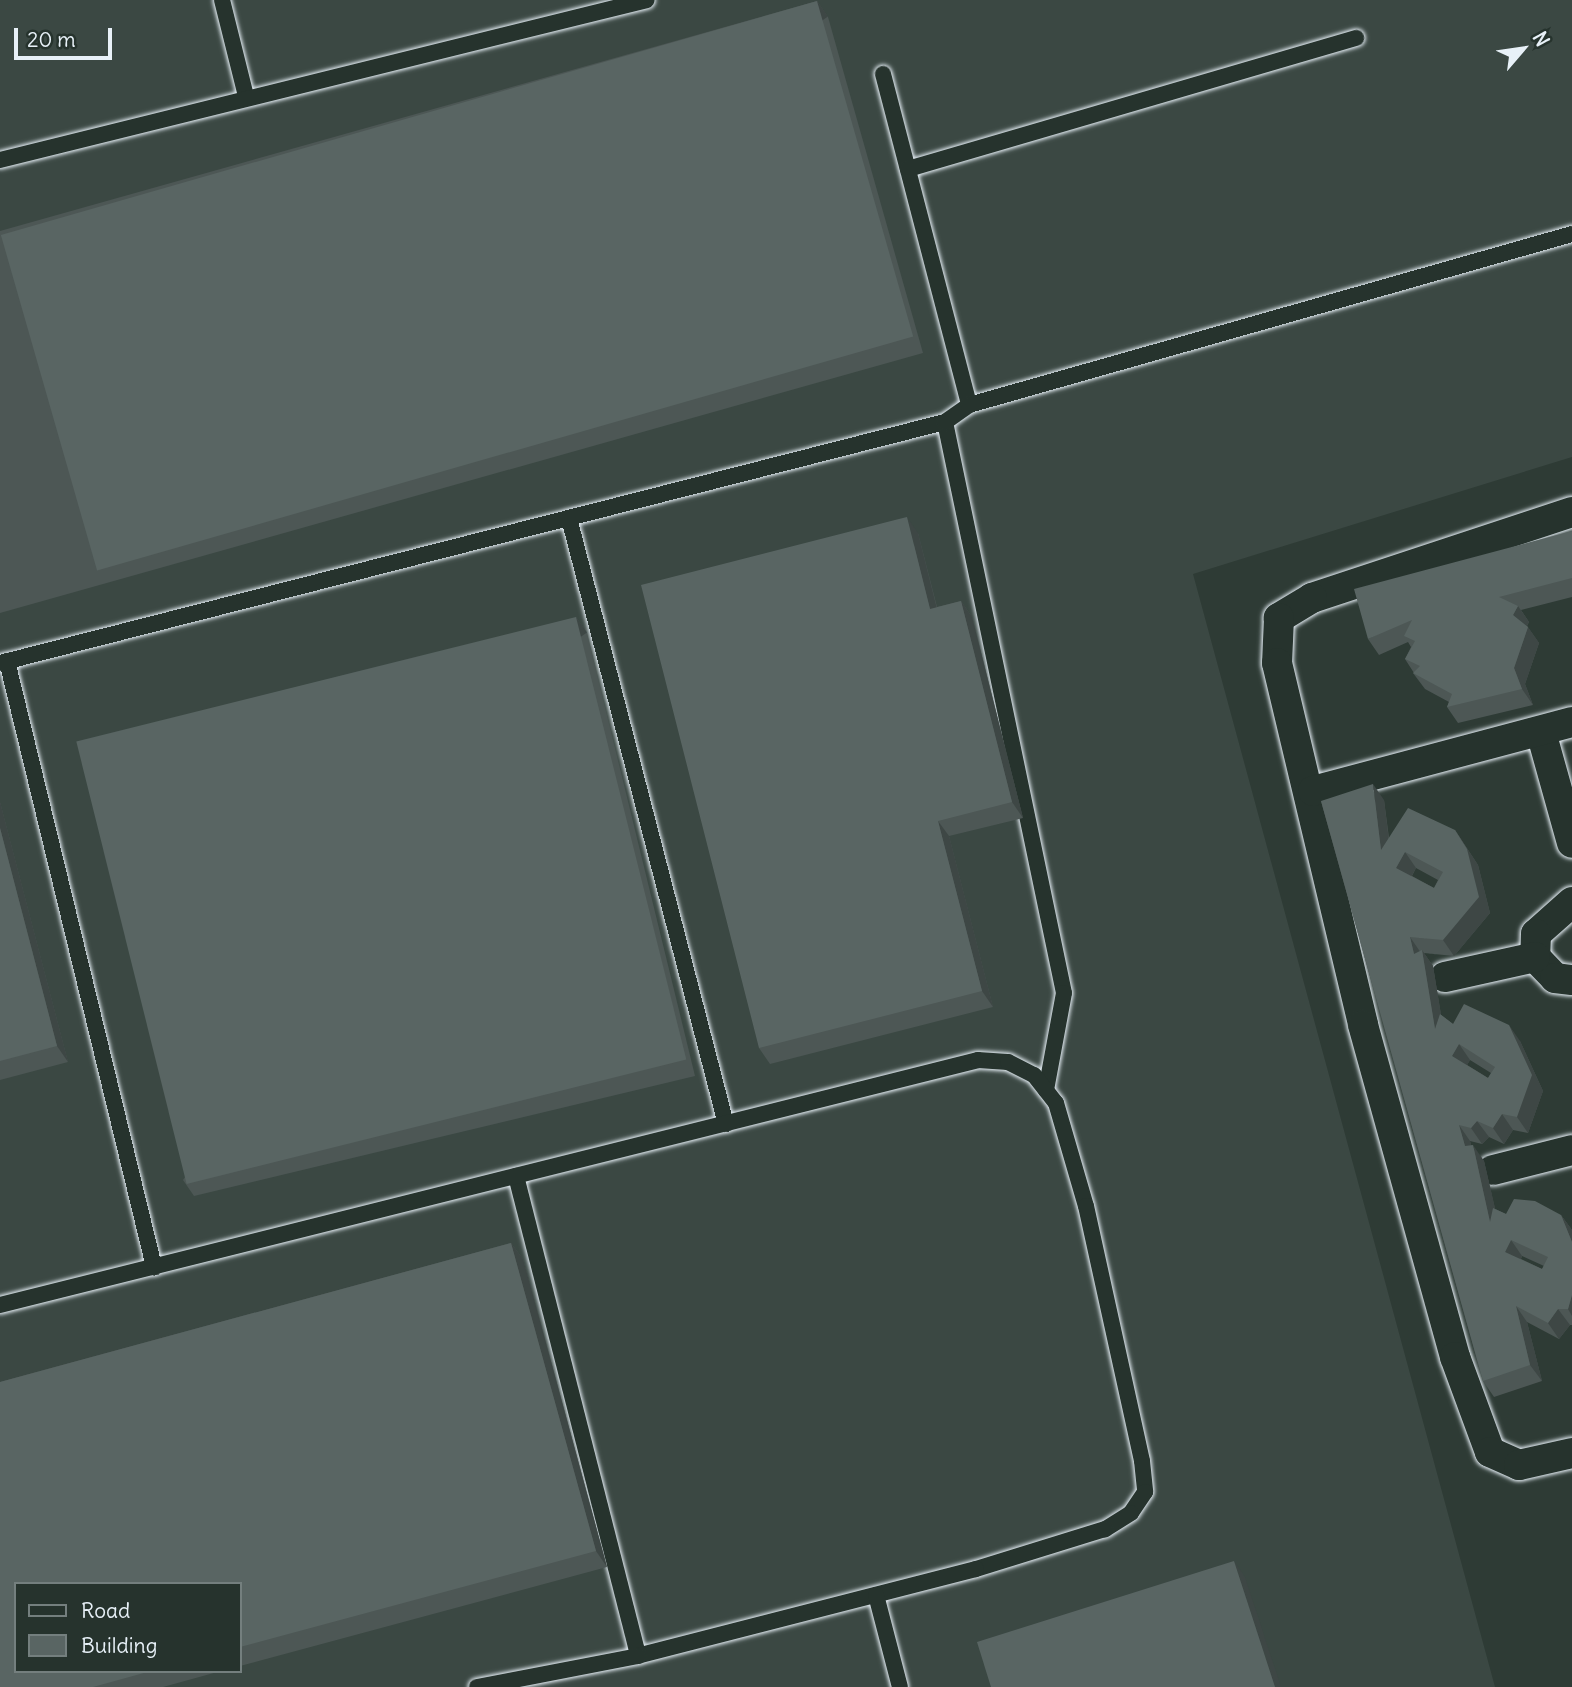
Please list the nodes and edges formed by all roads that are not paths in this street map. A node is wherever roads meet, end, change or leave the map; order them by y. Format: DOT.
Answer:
graph roads {
  1 [pos="222,0"];
  2 [pos="647,0"];
  3 [pos="1356,38"];
  4 [pos="883,74"];
  5 [pos="246,96"];
  6 [pos="0,160"];
  7 [pos="908,169"];
  8 [pos="1572,234"];
  9 [pos="969,405"];
  10 [pos="945,422"];
  11 [pos="569,518"];
  12 [pos="1565,523"];
  13 [pos="3,662"];
  14 [pos="1564,722"];
  15 [pos="1312,791"];
  16 [pos="1572,843"];
  17 [pos="1572,902"];
  18 [pos="1535,957"];
  19 [pos="1444,977"];
  20 [pos="1572,980"];
  21 [pos="1046,1090"];
  22 [pos="726,1124"];
  23 [pos="1572,1150"];
  24 [pos="1493,1170"];
  25 [pos="516,1176"];
  26 [pos="154,1267"];
  27 [pos="0,1305"];
  28 [pos="1572,1453"];
  29 [pos="876,1595"];
  30 [pos="638,1656"];
  31 [pos="477,1687"];
  32 [pos="900,1687"];
  1 -- 5 [label="lane"];
  2 -- 5 [label="lane"];
  3 -- 7 [label="lane"];
  4 -- 7 [label="lane"];
  5 -- 6 [label="lane"];
  7 -- 9 [label="lane"];
  8 -- 9 [label="lane"];
  9 -- 10 [label="lane"];
  10 -- 11 [label="lane"];
  10 -- 21 [label="lane"];
  11 -- 13 [label="lane"];
  11 -- 22 [label="lane"];
  12 -- 15 [label="street"];
  13 -- 26 [label="lane"];
  14 -- 15 [label="street"];
  14 -- 16 [label="street"];
  15 -- 28 [label="street"];
  17 -- 18 [label="street"];
  18 -- 19 [label="street"];
  18 -- 20 [label="street"];
  21 -- 22 [label="lane"];
  21 -- 29 [label="lane"];
  22 -- 25 [label="lane"];
  23 -- 24 [label="street"];
  25 -- 26 [label="lane"];
  25 -- 30 [label="lane"];
  26 -- 27 [label="lane"];
  29 -- 30 [label="lane"];
  29 -- 32 [label="lane"];
  30 -- 31 [label="lane"];
}
